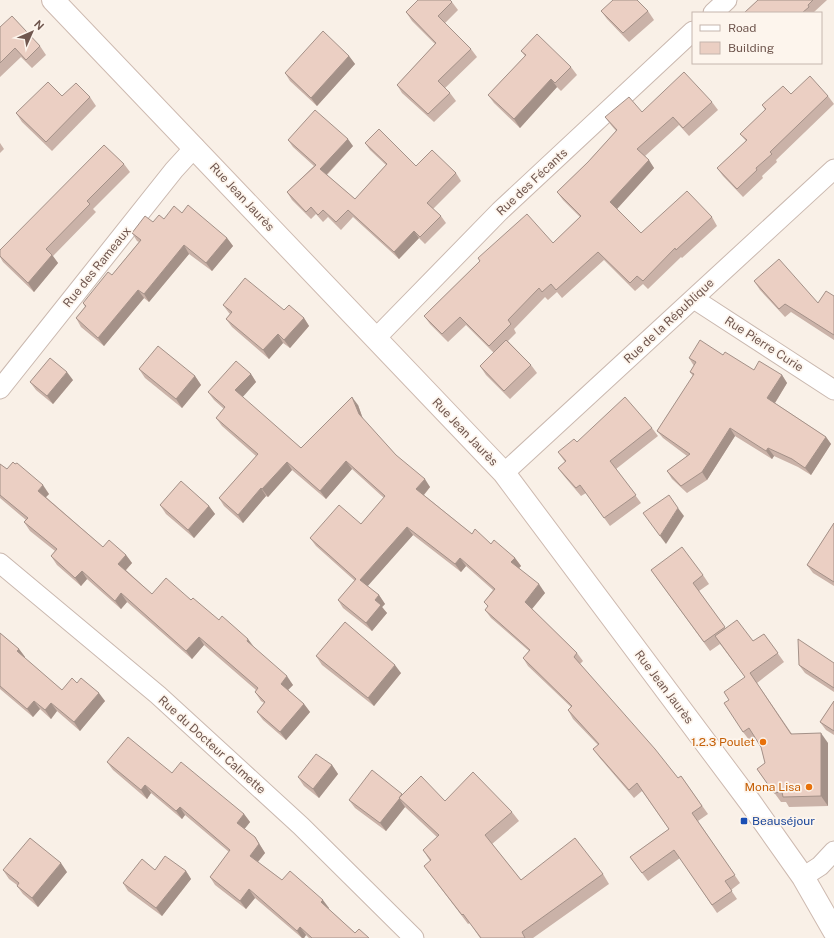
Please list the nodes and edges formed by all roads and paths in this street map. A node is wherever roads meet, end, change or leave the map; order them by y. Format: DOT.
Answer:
graph roads {
  1 [pos="52,0"];
  2 [pos="727,0"];
  3 [pos="714,12"];
  4 [pos="692,32"];
  5 [pos="195,147"];
  6 [pos="834,169"];
  7 [pos="694,299"];
  8 [pos="376,338"];
  9 [pos="0,389"];
  10 [pos="834,390"];
  11 [pos="504,473"];
  12 [pos="0,564"];
  13 [pos="834,851"];
  14 [pos="803,878"];
  15 [pos="834,931"];
  16 [pos="414,938"];
  1 -- 5 [label="main road, Rue Jean Jaurès"];
  2 -- 3 [label="street"];
  4 -- 8 [label="street, Rue des Fécants"];
  5 -- 8 [label="main road, Rue Jean Jaurès"];
  5 -- 9 [label="street, Rue des Rameaux"];
  6 -- 7 [label="street, Rue de la République"];
  7 -- 10 [label="street, Rue Pierre Curie"];
  7 -- 11 [label="street, Rue de la République"];
  8 -- 11 [label="main road, Rue Jean Jaurès"];
  11 -- 14 [label="main road, Rue Jean Jaurès"];
  12 -- 16 [label="street, Rue du Docteur Calmette"];
  13 -- 14 [label="street"];
  14 -- 15 [label="main road, Rue Jean Jaurès"];
}
